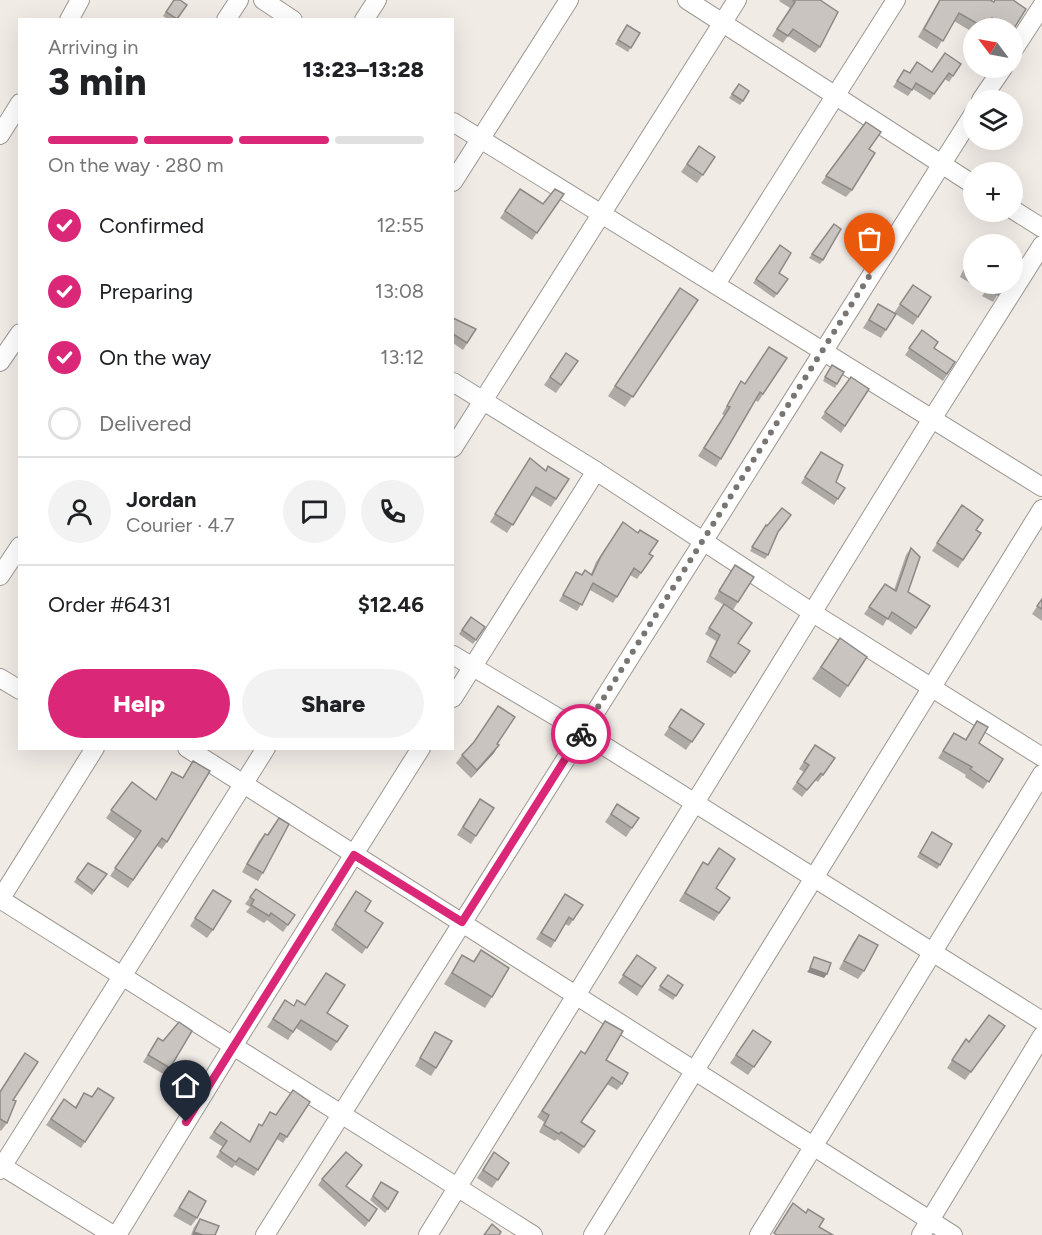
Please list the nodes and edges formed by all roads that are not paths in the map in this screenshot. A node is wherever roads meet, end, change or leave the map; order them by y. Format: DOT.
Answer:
graph roads {
  1 [pos="80,0"];
  2 [pos="239,0"];
  3 [pos="263,0"];
  4 [pos="377,0"];
  5 [pos="569,0"];
  6 [pos="687,0"];
  7 [pos="737,0"];
  8 [pos="896,0"];
  9 [pos="1042,6"];
  10 [pos="70,18"];
  11 [pos="227,18"];
  12 [pos="290,18"];
  13 [pos="365,18"];
  14 [pos="723,23"];
  15 [pos="1023,35"];
  16 [pos="836,95"];
  17 [pos="18,106"];
  18 [pos="454,123"];
  19 [pos="963,130"];
  20 [pos="0,135"];
  21 [pos="480,139"];
  22 [pos="941,164"];
  23 [pos="963,178"];
  24 [pos="454,180"];
  25 [pos="601,214"];
  26 [pos="1023,216"];
  27 [pos="1042,228"];
  28 [pos="1042,245"];
  29 [pos="716,284"];
  30 [pos="18,336"];
  31 [pos="822,349"];
  32 [pos="0,362"];
  33 [pos="454,382"];
  34 [pos="483,400"];
  35 [pos="933,417"];
  36 [pos="454,446"];
  37 [pos="596,471"];
  38 [pos="1042,487"];
  39 [pos="1042,509"];
  40 [pos="703,541"];
  41 [pos="18,549"];
  42 [pos="0,576"];
  43 [pos="813,613"];
  44 [pos="454,656"];
  45 [pos="472,667"];
  46 [pos="0,678"];
  47 [pos="932,686"];
  48 [pos="18,689"];
  49 [pos="454,696"];
  50 [pos="582,732"];
  51 [pos="94,750"];
  52 [pos="189,750"];
  53 [pos="265,750"];
  54 [pos="420,750"];
  55 [pos="1042,757"];
  56 [pos="1042,774"];
  57 [pos="244,785"];
  58 [pos="695,804"];
  59 [pos="354,855"];
  60 [pos="813,879"];
  61 [pos="1,899"];
  62 [pos="462,922"];
  63 [pos="932,953"];
  64 [pos="124,977"];
  65 [pos="577,994"];
  66 [pos="1042,1022"];
  67 [pos="1042,1036"];
  68 [pos="233,1046"];
  69 [pos="695,1070"];
  70 [pos="340,1114"];
  71 [pos="814,1146"];
  72 [pos="1,1167"];
  73 [pos="457,1189"];
  74 [pos="925,1228"];
  75 [pos="115,1235"];
  76 [pos="265,1235"];
  77 [pos="428,1235"];
  78 [pos="533,1235"];
  79 [pos="593,1235"];
  80 [pos="759,1235"];
  81 [pos="953,1235"];
  1 -- 10 [label="street"];
  2 -- 11 [label="street"];
  3 -- 12 [label="street"];
  4 -- 13 [label="street"];
  5 -- 21 [label="street"];
  6 -- 14 [label="street"];
  7 -- 14 [label="street"];
  8 -- 16 [label="street"];
  9 -- 15 [label="street"];
  14 -- 16 [label="street"];
  14 -- 25 [label="street"];
  16 -- 22 [label="street"];
  16 -- 29 [label="street"];
  17 -- 20 [label="street"];
  18 -- 21 [label="street"];
  19 -- 22 [label="street"];
  21 -- 24 [label="street"];
  21 -- 25 [label="street"];
  22 -- 23 [label="street"];
  22 -- 31 [label="street"];
  25 -- 29 [label="street"];
  25 -- 34 [label="street"];
  26 -- 27 [label="street"];
  28 -- 35 [label="street"];
  29 -- 31 [label="street"];
  30 -- 32 [label="street"];
  31 -- 35 [label="street"];
  31 -- 40 [label="street"];
  33 -- 34 [label="street"];
  34 -- 36 [label="street"];
  34 -- 37 [label="street"];
  35 -- 38 [label="street"];
  35 -- 43 [label="street"];
  37 -- 40 [label="street"];
  37 -- 45 [label="street"];
  39 -- 47 [label="street"];
  40 -- 43 [label="street"];
  40 -- 50 [label="street"];
  41 -- 42 [label="street"];
  43 -- 47 [label="street"];
  43 -- 58 [label="street"];
  44 -- 45 [label="street"];
  45 -- 49 [label="street"];
  45 -- 50 [label="street"];
  46 -- 48 [label="street"];
  47 -- 55 [label="street"];
  47 -- 60 [label="street"];
  50 -- 58 [label="street"];
  50 -- 62 [label="street"];
  51 -- 61 [label="street"];
  52 -- 57 [label="street"];
  53 -- 57 [label="street"];
  54 -- 59 [label="street"];
  56 -- 63 [label="street"];
  57 -- 59 [label="street"];
  57 -- 64 [label="street"];
  58 -- 60 [label="street"];
  58 -- 65 [label="street"];
  59 -- 62 [label="street"];
  59 -- 68 [label="street"];
  60 -- 63 [label="street"];
  60 -- 69 [label="street"];
  61 -- 64 [label="street"];
  62 -- 65 [label="street"];
  62 -- 70 [label="street"];
  63 -- 66 [label="street"];
  63 -- 71 [label="street"];
  64 -- 68 [label="street"];
  64 -- 72 [label="street"];
  65 -- 69 [label="street"];
  65 -- 73 [label="street"];
  67 -- 74 [label="street"];
  68 -- 70 [label="street"];
  68 -- 75 [label="street"];
  69 -- 71 [label="street"];
  69 -- 79 [label="street"];
  70 -- 73 [label="street"];
  70 -- 76 [label="street"];
  71 -- 74 [label="street"];
  71 -- 80 [label="street"];
  72 -- 75 [label="street"];
  73 -- 77 [label="street"];
  73 -- 78 [label="street"];
  74 -- 81 [label="street"];
}
